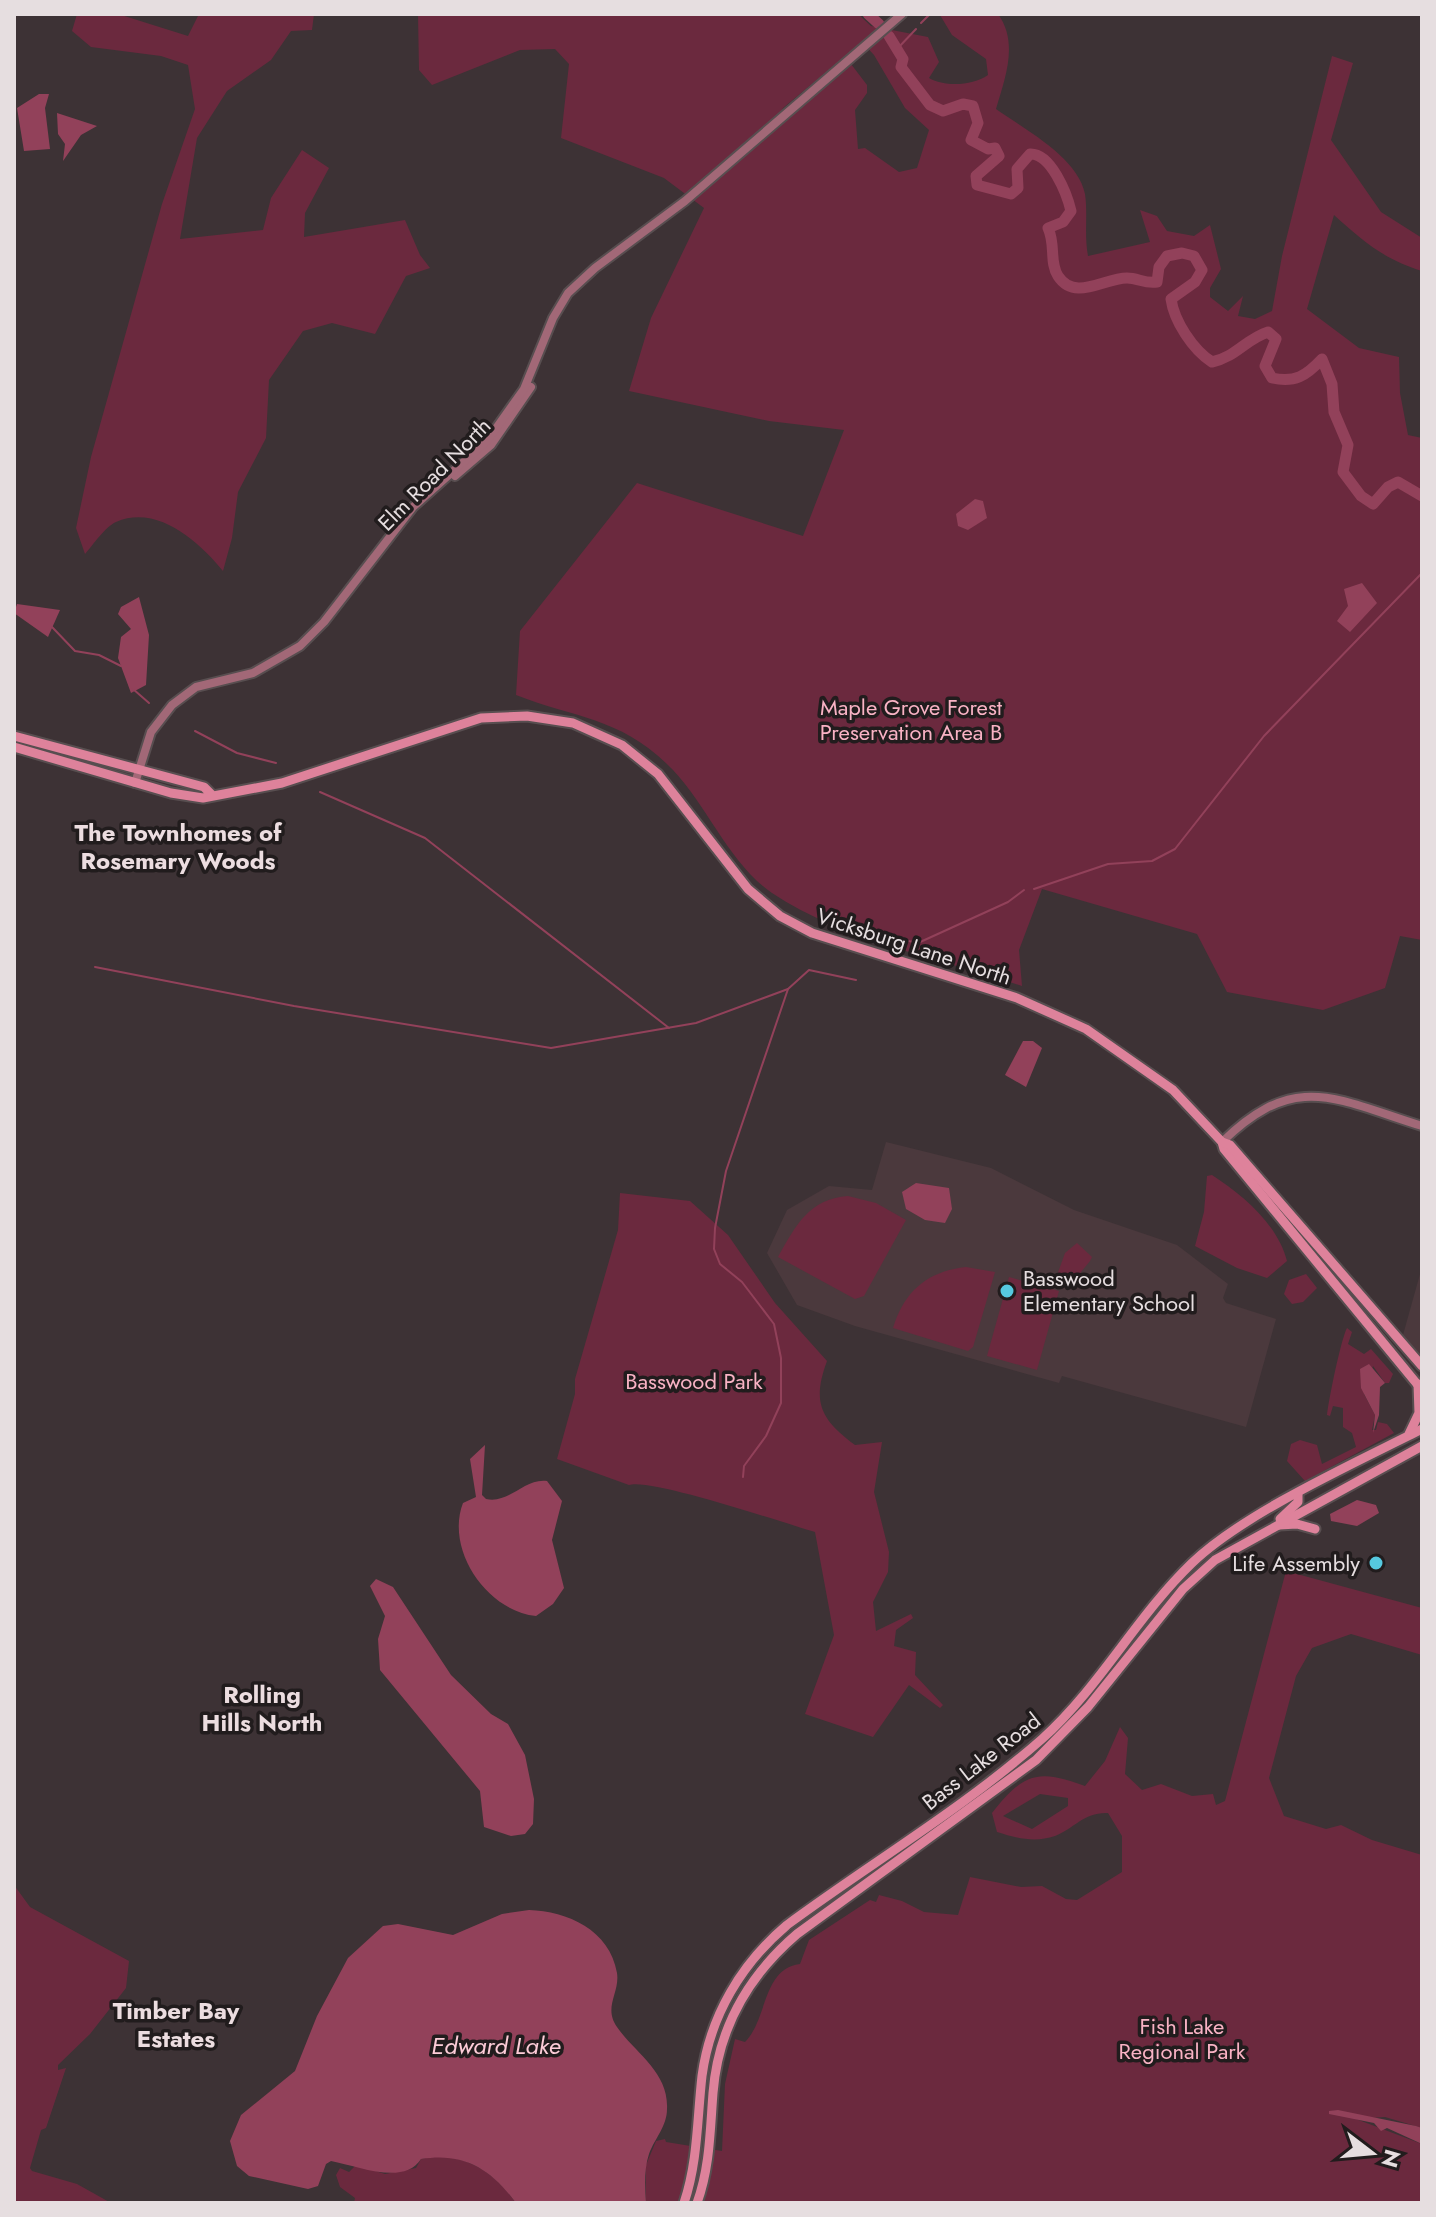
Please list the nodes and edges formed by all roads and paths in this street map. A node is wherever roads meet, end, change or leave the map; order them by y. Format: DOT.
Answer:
graph roads {
  1 [pos="902,14"];
  2 [pos="14,736"];
  3 [pos="14,747"];
  4 [pos="138,771"];
  5 [pos="135,783"];
  6 [pos="211,794"];
  7 [pos="1422,1126"];
  8 [pos="1222,1142"];
  9 [pos="1422,1366"];
  10 [pos="1420,1387"];
  11 [pos="1422,1429"];
  12 [pos="1408,1436"];
  13 [pos="1422,1449"];
  14 [pos="1298,1495"];
  15 [pos="1272,1527"];
  16 [pos="1315,1529"];
  17 [pos="684,2203"];
  18 [pos="697,2203"];
  1 -- 4 [label="street, Elm Road North"];
  2 -- 4 [label="main road"];
  3 -- 5 [label="main road, Vicksburg Lane North"];
  4 -- 5 [label="street, Elm Road North"];
  4 -- 6 [label="main road"];
  5 -- 6 [label="main road, Vicksburg Lane North"];
  6 -- 8 [label="main road, Vicksburg Lane North"];
  7 -- 8 [label="street"];
  8 -- 9 [label="main road, Vicksburg Lane North"];
  8 -- 10 [label="main road, Vicksburg Lane North"];
  10 -- 12 [label="main road"];
  11 -- 12 [label="main road, Bass Lake Road"];
  12 -- 14 [label="main road, Bass Lake Road"];
  13 -- 15 [label="main road, Bass Lake Road"];
  14 -- 15 [label="main road"];
  14 -- 17 [label="main road, Bass Lake Road"];
  15 -- 16 [label="main road"];
  15 -- 18 [label="main road, Bass Lake Road"];
}
